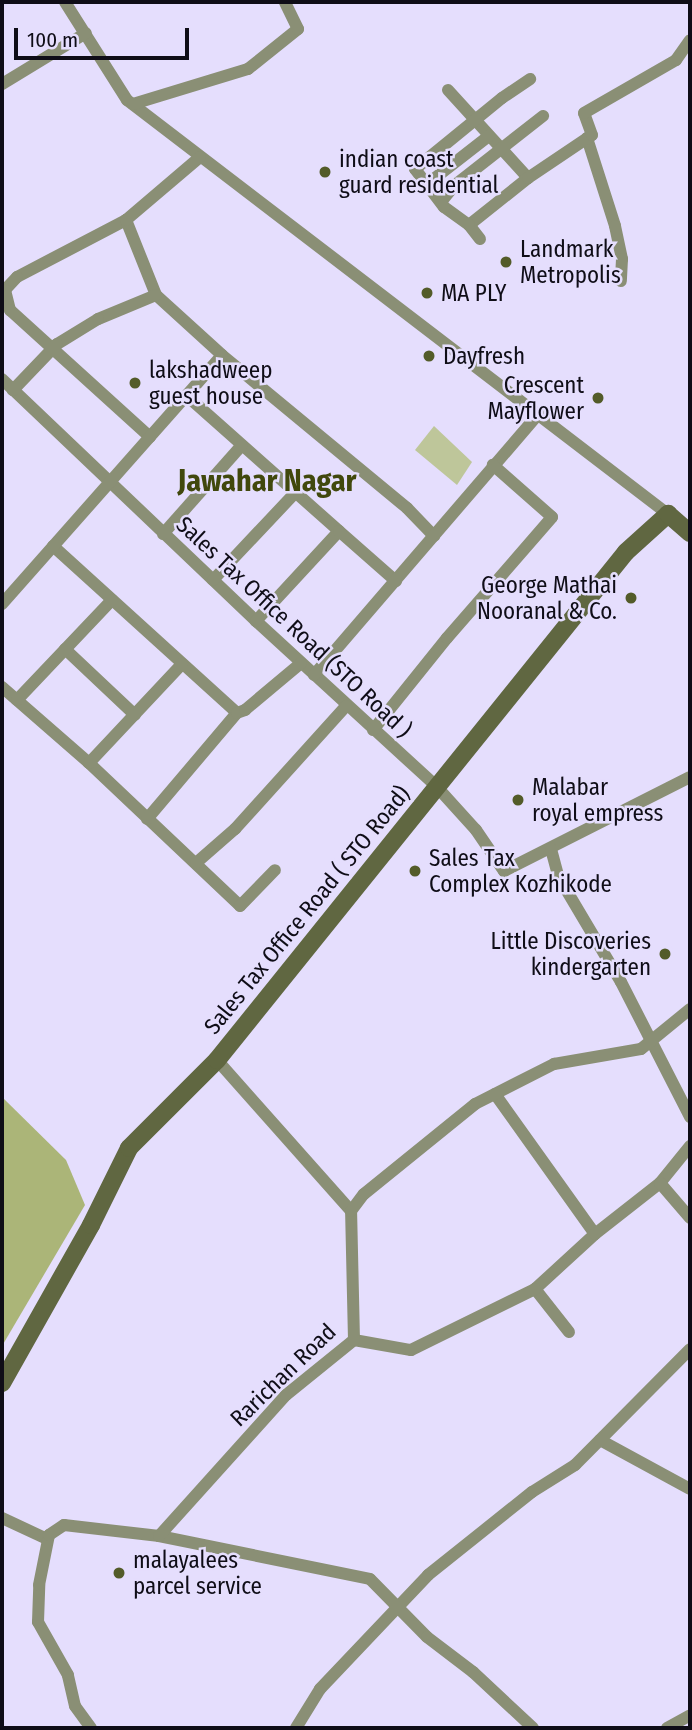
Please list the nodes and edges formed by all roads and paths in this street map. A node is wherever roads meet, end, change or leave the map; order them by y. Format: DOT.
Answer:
graph roads {
  1 [pos="65,2"];
  2 [pos="285,2"];
  3 [pos="86,33"];
  4 [pos="690,40"];
  5 [pos="530,79"];
  6 [pos="2,84"];
  7 [pos="448,90"];
  8 [pos="133,104"];
  9 [pos="542,116"];
  10 [pos="475,120"];
  11 [pos="489,136"];
  12 [pos="587,138"];
  13 [pos="502,149"];
  14 [pos="200,157"];
  15 [pos="528,178"];
  16 [pos="426,185"];
  17 [pos="441,202"];
  18 [pos="125,220"];
  19 [pos="469,225"];
  20 [pos="481,239"];
  21 [pos="621,281"];
  22 [pos="156,295"];
  23 [pos="51,350"];
  24 [pos="222,355"];
  25 [pos="2,380"];
  26 [pos="13,390"];
  27 [pos="187,396"];
  28 [pos="539,413"];
  29 [pos="150,438"];
  30 [pos="241,446"];
  31 [pos="493,465"];
  32 [pos="109,482"];
  33 [pos="295,493"];
  34 [pos="668,514"];
  35 [pos="339,531"];
  36 [pos="690,533"];
  37 [pos="163,534"];
  38 [pos="434,536"];
  39 [pos="52,546"];
  40 [pos="213,580"];
  41 [pos="396,581"];
  42 [pos="112,600"];
  43 [pos="2,604"];
  44 [pos="256,621"];
  45 [pos="65,649"];
  46 [pos="301,663"];
  47 [pos="182,664"];
  48 [pos="314,675"];
  49 [pos="2,687"];
  50 [pos="17,700"];
  51 [pos="346,705"];
  52 [pos="237,713"];
  53 [pos="135,715"];
  54 [pos="373,730"];
  55 [pos="89,763"];
  56 [pos="690,777"];
  57 [pos="437,788"];
  58 [pos="147,819"];
  59 [pos="551,849"];
  60 [pos="196,863"];
  61 [pos="275,870"];
  62 [pos="690,1009"];
  63 [pos="652,1041"];
  64 [pos="217,1060"];
  65 [pos="495,1094"];
  66 [pos="690,1117"];
  67 [pos="690,1146"];
  68 [pos="660,1183"];
  69 [pos="351,1211"];
  70 [pos="690,1218"];
  71 [pos="595,1234"];
  72 [pos="535,1289"];
  73 [pos="569,1332"];
  74 [pos="354,1340"];
  75 [pos="690,1349"];
  76 [pos="2,1383"];
  77 [pos="600,1440"];
  78 [pos="690,1489"];
  79 [pos="2,1518"];
  80 [pos="159,1536"];
  81 [pos="47,1539"];
  82 [pos="397,1607"];
  83 [pos="690,1715"];
  84 [pos="674,1726"];
  85 [pos="91,1728"];
  86 [pos="296,1728"];
  87 [pos="533,1728"];
  1 -- 3 [label="street"];
  2 -- 8 [label="street"];
  3 -- 6 [label="street"];
  3 -- 8 [label="street"];
  4 -- 12 [label="street"];
  5 -- 10 [label="street"];
  7 -- 10 [label="street"];
  8 -- 14 [label="street"];
  9 -- 13 [label="street"];
  10 -- 11 [label="street"];
  10 -- 16 [label="street"];
  11 -- 13 [label="street"];
  11 -- 16 [label="street"];
  12 -- 15 [label="street"];
  12 -- 21 [label="street"];
  13 -- 15 [label="street"];
  13 -- 17 [label="street"];
  14 -- 18 [label="street"];
  14 -- 28 [label="street"];
  15 -- 19 [label="street"];
  16 -- 17 [label="street"];
  17 -- 19 [label="street"];
  18 -- 22 [label="street"];
  18 -- 23 [label="street"];
  19 -- 20 [label="street"];
  22 -- 23 [label="street"];
  22 -- 24 [label="street"];
  23 -- 26 [label="street"];
  23 -- 29 [label="street"];
  24 -- 27 [label="street"];
  24 -- 38 [label="street"];
  25 -- 26 [label="street, Sales Tax Office Road (STO Road )"];
  26 -- 32 [label="street, Sales Tax Office Road (STO Road )"];
  27 -- 29 [label="street"];
  27 -- 30 [label="street"];
  28 -- 31 [label="street"];
  28 -- 34 [label="street"];
  29 -- 32 [label="street"];
  30 -- 33 [label="street"];
  30 -- 37 [label="street"];
  31 -- 38 [label="street"];
  31 -- 54 [label="street"];
  32 -- 37 [label="street, Sales Tax Office Road (STO Road )"];
  32 -- 39 [label="street"];
  33 -- 35 [label="street"];
  33 -- 40 [label="street"];
  34 -- 36 [label="street"];
  34 -- 57 [label="street, Sales Tax Office Road ( STO Road)"];
  35 -- 41 [label="street"];
  35 -- 44 [label="street"];
  37 -- 40 [label="street, Sales Tax Office Road (STO Road )"];
  38 -- 41 [label="street"];
  39 -- 42 [label="street"];
  39 -- 43 [label="street"];
  40 -- 44 [label="street, Sales Tax Office Road (STO Road )"];
  41 -- 48 [label="street"];
  42 -- 45 [label="street"];
  42 -- 47 [label="street"];
  44 -- 46 [label="street, Sales Tax Office Road (STO Road )"];
  45 -- 50 [label="street"];
  45 -- 53 [label="street"];
  46 -- 48 [label="street, Sales Tax Office Road (STO Road )"];
  46 -- 52 [label="street"];
  47 -- 52 [label="street"];
  47 -- 53 [label="street"];
  48 -- 51 [label="street, Sales Tax Office Road (STO Road )"];
  49 -- 50 [label="street"];
  50 -- 55 [label="street"];
  51 -- 54 [label="street, Sales Tax Office Road (STO Road )"];
  51 -- 60 [label="street"];
  52 -- 58 [label="street"];
  53 -- 55 [label="street"];
  54 -- 57 [label="street, Sales Tax Office Road (STO Road )"];
  55 -- 58 [label="street"];
  56 -- 59 [label="street"];
  57 -- 59 [label="street, Sales Tax Office Road (STO Road )"];
  57 -- 64 [label="street, Sales Tax Office Road ( STO Road)"];
  58 -- 60 [label="street"];
  59 -- 63 [label="street"];
  60 -- 61 [label="street"];
  62 -- 63 [label="street"];
  63 -- 65 [label="street"];
  63 -- 66 [label="street"];
  64 -- 69 [label="street"];
  64 -- 76 [label="street, Sales Tax Office Road ( STO Road)"];
  65 -- 69 [label="street"];
  65 -- 71 [label="street"];
  67 -- 68 [label="street"];
  68 -- 70 [label="street"];
  68 -- 71 [label="street"];
  69 -- 74 [label="street, Rarichan Road"];
  71 -- 72 [label="street"];
  72 -- 73 [label="street"];
  72 -- 74 [label="street"];
  74 -- 80 [label="street, Rarichan Road"];
  75 -- 77 [label="street"];
  77 -- 78 [label="street"];
  77 -- 82 [label="street"];
  79 -- 81 [label="street"];
  80 -- 81 [label="street"];
  80 -- 82 [label="street"];
  81 -- 85 [label="street"];
  82 -- 86 [label="street"];
  82 -- 87 [label="street"];
  83 -- 84 [label="street"];
}
